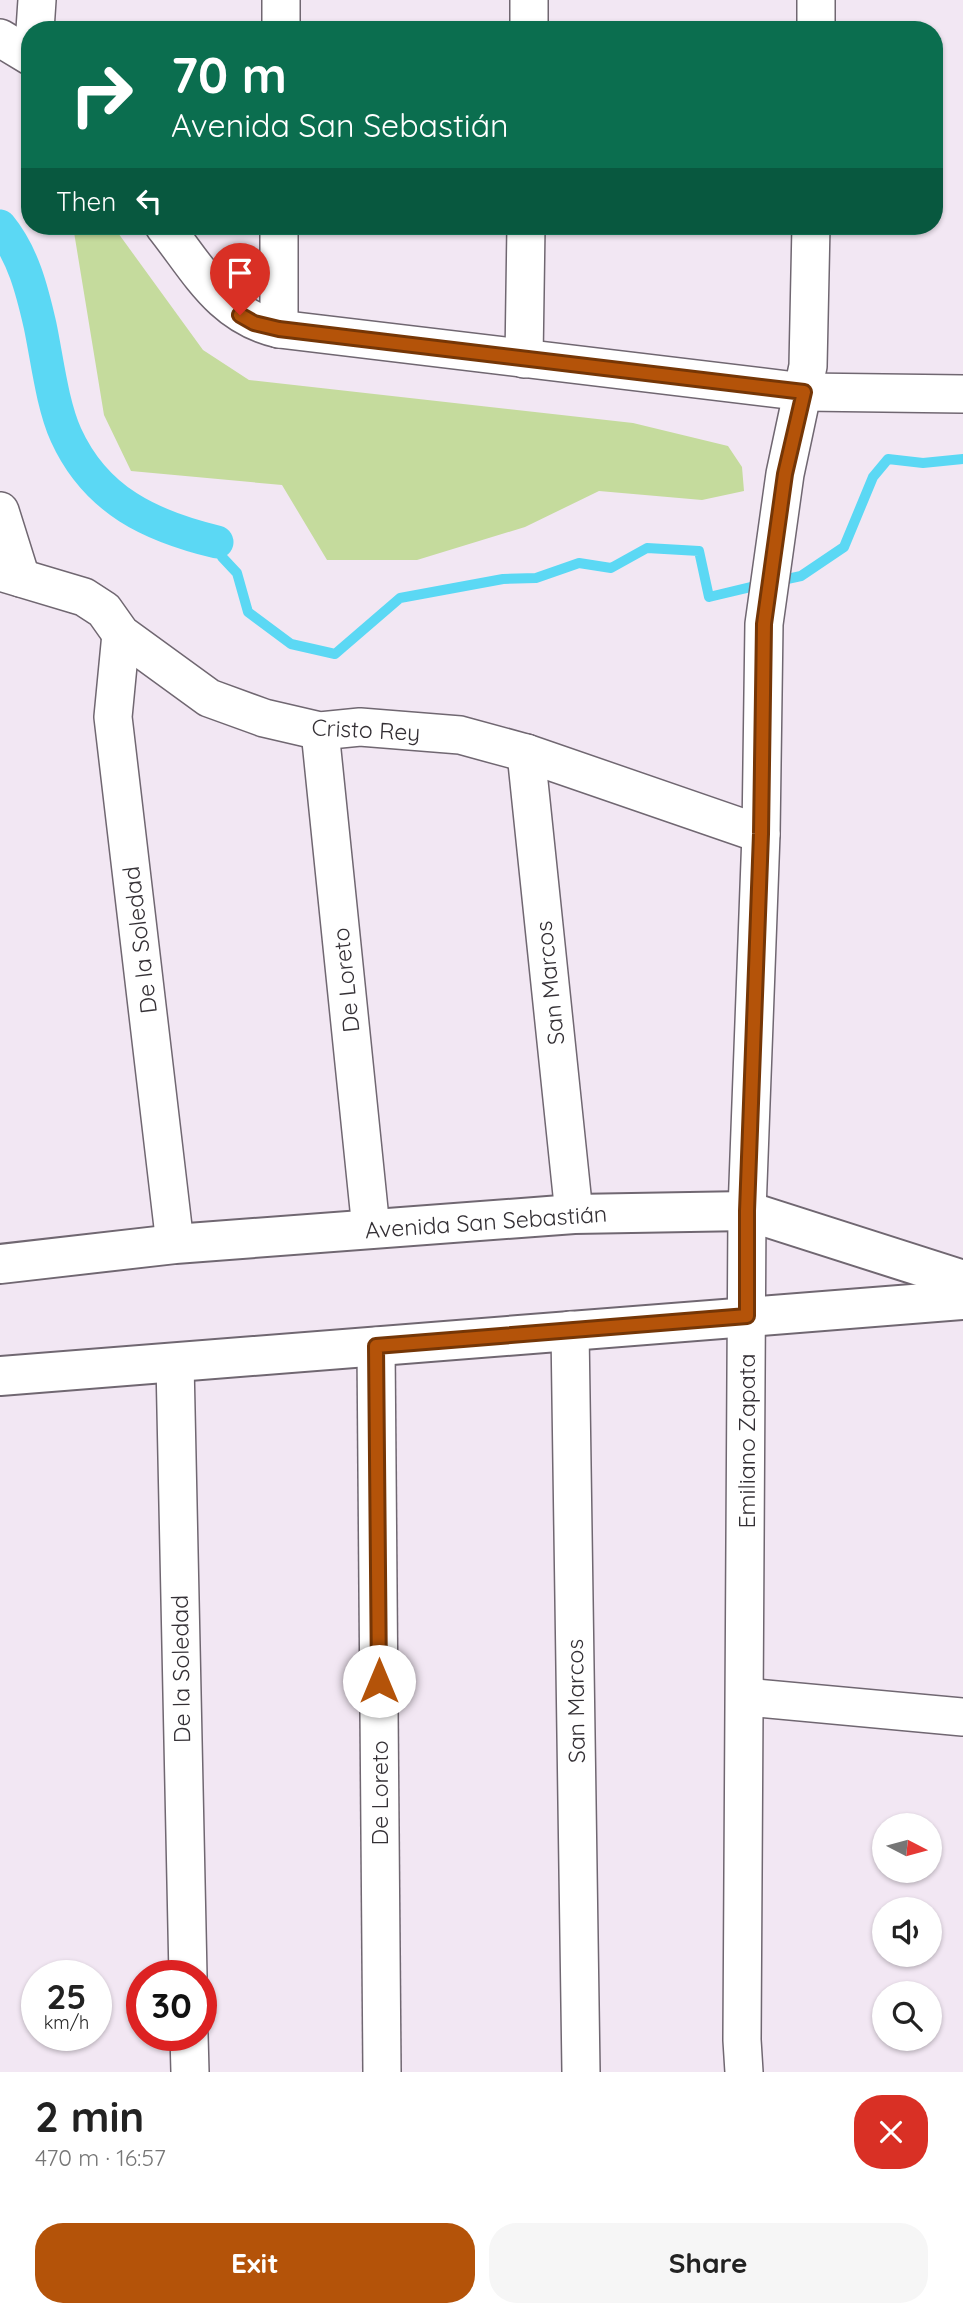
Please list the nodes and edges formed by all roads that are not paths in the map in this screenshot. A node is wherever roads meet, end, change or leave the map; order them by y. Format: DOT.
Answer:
graph roads {
  1 [pos="37,0"];
  2 [pos="281,0"];
  3 [pos="529,0"];
  4 [pos="816,0"];
  5 [pos="36,21"];
  6 [pos="281,21"];
  7 [pos="529,21"];
  8 [pos="816,21"];
  9 [pos="0,38"];
  10 [pos="21,51"];
  11 [pos="171,235"];
  12 [pos="279,235"];
  13 [pos="526,235"];
  14 [pos="811,235"];
  15 [pos="279,329"];
  16 [pos="524,359"];
  17 [pos="804,392"];
  18 [pos="963,394"];
  19 [pos="0,510"];
  20 [pos="10,575"];
  21 [pos="121,635"];
  22 [pos="320,732"];
  23 [pos="526,753"];
  24 [pos="761,834"];
  25 [pos="747,1211"];
  26 [pos="574,1214"];
  27 [pos="372,1228"];
  28 [pos="175,1244"];
  29 [pos="0,1264"];
  30 [pos="963,1280"];
  31 [pos="963,1300"];
  32 [pos="747,1316"];
  33 [pos="570,1330"];
  34 [pos="376,1346"];
  35 [pos="175,1363"];
  36 [pos="0,1376"];
  37 [pos="746,1697"];
  38 [pos="963,1717"];
  39 [pos="188,1960"];
  40 [pos="189,2051"];
  41 [pos="190,2072"];
  42 [pos="382,2072"];
  43 [pos="581,2072"];
  44 [pos="744,2072"];
  1 -- 5 [label="street"];
  2 -- 6 [label="street"];
  3 -- 7 [label="street"];
  4 -- 8 [label="street"];
  9 -- 10 [label="street"];
  11 -- 15 [label="street"];
  12 -- 15 [label="street"];
  13 -- 16 [label="street"];
  14 -- 17 [label="street, Emiliano Zapata"];
  15 -- 16 [label="street"];
  16 -- 17 [label="street"];
  17 -- 18 [label="street"];
  17 -- 24 [label="street, Emiliano Zapata"];
  19 -- 20 [label="street"];
  20 -- 21 [label="street, Cristo Rey"];
  21 -- 22 [label="street, Cristo Rey"];
  21 -- 28 [label="street, De la Soledad"];
  22 -- 23 [label="street, Cristo Rey"];
  22 -- 27 [label="street, De Loreto"];
  23 -- 24 [label="street, Cristo Rey"];
  23 -- 26 [label="street, San Marcos"];
  24 -- 25 [label="street, Emiliano Zapata"];
  25 -- 26 [label="main road, Avenida San Sebastián"];
  25 -- 30 [label="main road, Avenida San Sebastián"];
  25 -- 32 [label="street, Emiliano Zapata"];
  26 -- 27 [label="main road, Avenida San Sebastián"];
  27 -- 28 [label="main road, Avenida San Sebastián"];
  28 -- 29 [label="main road, Avenida San Sebastián"];
  31 -- 32 [label="main road"];
  32 -- 33 [label="main road"];
  32 -- 37 [label="street, Emiliano Zapata"];
  33 -- 34 [label="main road"];
  33 -- 43 [label="street, San Marcos"];
  34 -- 35 [label="main road"];
  34 -- 42 [label="street, De Loreto"];
  35 -- 36 [label="main road"];
  35 -- 39 [label="street, De la Soledad"];
  37 -- 38 [label="street"];
  37 -- 44 [label="street, Emiliano Zapata"];
  40 -- 41 [label="street"];
}
